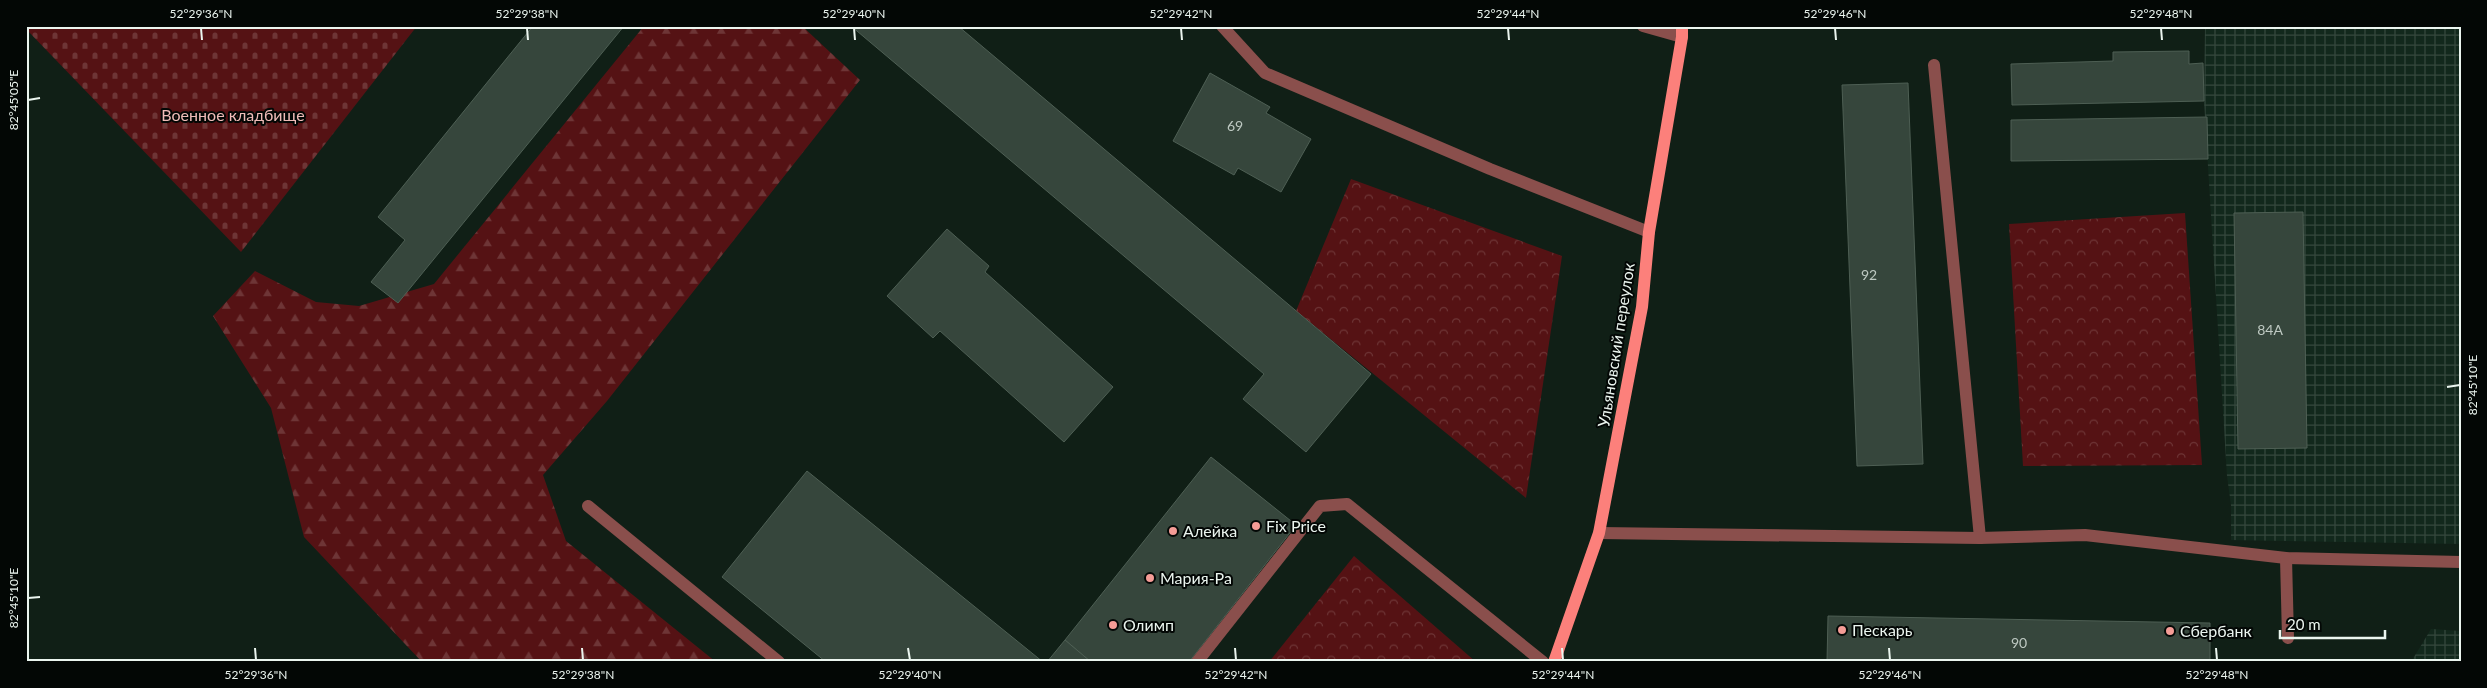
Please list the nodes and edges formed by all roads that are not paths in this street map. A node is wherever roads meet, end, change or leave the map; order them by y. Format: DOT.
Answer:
graph roads {
  1 [pos="1222,26"];
  2 [pos="1643,26"];
  3 [pos="1682,32"];
  4 [pos="1934,65"];
  5 [pos="1649,232"];
  6 [pos="588,506"];
  7 [pos="1599,533"];
  8 [pos="1980,538"];
  9 [pos="2286,558"];
  10 [pos="2461,562"];
  11 [pos="2288,638"];
  12 [pos="779,662"];
  13 [pos="1197,662"];
  14 [pos="1543,662"];
  15 [pos="1554,662"];
  1 -- 5 [label="street"];
  2 -- 3 [label="street"];
  3 -- 5 [label="main road, Ульяновский переулок"];
  4 -- 8 [label="street"];
  5 -- 7 [label="main road, Ульяновский переулок"];
  6 -- 12 [label="street"];
  7 -- 8 [label="street"];
  7 -- 15 [label="main road, Ульяновский переулок"];
  8 -- 9 [label="street"];
  9 -- 10 [label="street"];
  9 -- 11 [label="street"];
  13 -- 14 [label="street"];
}
